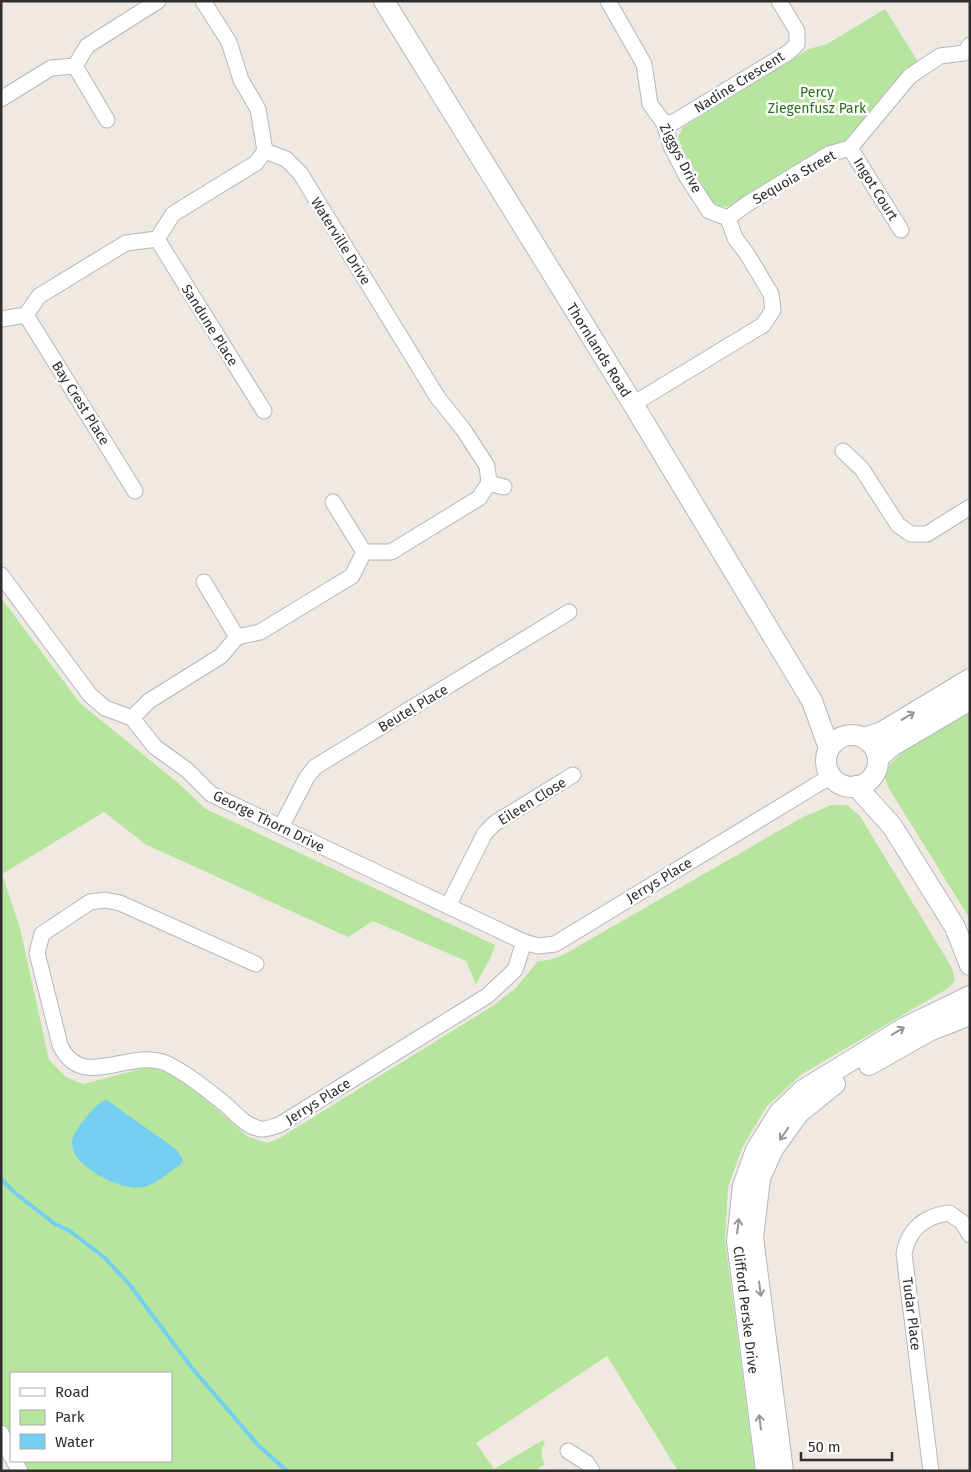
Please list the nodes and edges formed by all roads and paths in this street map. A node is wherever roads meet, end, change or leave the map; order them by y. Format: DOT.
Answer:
graph roads {
  1 [pos="158,1"];
  2 [pos="203,1"];
  3 [pos="384,1"];
  4 [pos="608,1"];
  5 [pos="779,1"];
  6 [pos="968,54"];
  7 [pos="75,66"];
  8 [pos="1,99"];
  9 [pos="106,120"];
  10 [pos="664,123"];
  11 [pos="850,148"];
  12 [pos="265,151"];
  13 [pos="728,218"];
  14 [pos="901,230"];
  15 [pos="157,239"];
  16 [pos="26,314"];
  17 [pos="1,319"];
  18 [pos="633,404"];
  19 [pos="264,411"];
  20 [pos="843,451"];
  21 [pos="489,484"];
  22 [pos="504,487"];
  23 [pos="135,491"];
  24 [pos="333,502"];
  25 [pos="970,507"];
  26 [pos="364,552"];
  27 [pos="1,575"];
  28 [pos="204,582"];
  29 [pos="569,612"];
  30 [pos="237,637"];
  31 [pos="970,679"];
  32 [pos="970,700"];
  33 [pos="812,701"];
  34 [pos="132,718"];
  35 [pos="857,737"];
  36 [pos="830,748"];
  37 [pos="876,765"];
  38 [pos="574,775"];
  39 [pos="831,776"];
  40 [pos="856,786"];
  41 [pos="892,826"];
  42 [pos="281,827"];
  43 [pos="448,906"];
  44 [pos="955,927"];
  45 [pos="524,942"];
  46 [pos="970,942"];
  47 [pos="256,964"];
  48 [pos="970,965"];
  49 [pos="970,996"];
  50 [pos="970,1015"];
  51 [pos="970,1235"];
  52 [pos="1,1434"];
  53 [pos="568,1451"];
  54 [pos="10,1454"];
  55 [pos="592,1471"];
  56 [pos="766,1471"];
  57 [pos="783,1471"];
  58 [pos="931,1471"];
  1 -- 7 [label="street"];
  2 -- 12 [label="street"];
  3 -- 18 [label="street, Thornlands Road"];
  4 -- 10 [label="street, Ziggys Drive"];
  5 -- 10 [label="street, Nadine Crescent"];
  6 -- 11 [label="street, Sequoia Street"];
  7 -- 8 [label="street"];
  7 -- 9 [label="street"];
  10 -- 13 [label="street, Ziggys Drive"];
  11 -- 13 [label="street, Sequoia Street"];
  11 -- 14 [label="street, Ingot Court"];
  12 -- 15 [label="street"];
  12 -- 21 [label="street, Waterville Drive"];
  13 -- 18 [label="street"];
  15 -- 16 [label="street"];
  15 -- 19 [label="street, Sandune Place"];
  16 -- 17 [label="street"];
  16 -- 23 [label="street, Bay Crest Place"];
  18 -- 33 [label="street, Thornlands Road"];
  20 -- 25 [label="street"];
  21 -- 22 [label="street"];
  21 -- 26 [label="street"];
  24 -- 26 [label="street"];
  26 -- 30 [label="street"];
  27 -- 34 [label="street"];
  28 -- 30 [label="street"];
  29 -- 42 [label="street, Beutel Place"];
  30 -- 34 [label="street"];
  35 -- 31 [label="street, one-way"];
  32 -- 37 [label="street"];
  33 -- 35 [label="street, Thornlands Road"];
  33 -- 36 [label="street, Thornlands Road"];
  34 -- 42 [label="street, George Thorn Drive"];
  35 -- 36 [label="street"];
  35 -- 37 [label="street, Thornlands Road"];
  36 -- 39 [label="street, Thornlands Road"];
  37 -- 40 [label="street"];
  37 -- 41 [label="street, Thornlands Road"];
  38 -- 43 [label="street, Eileen Close"];
  39 -- 40 [label="street, Thornlands Road"];
  39 -- 45 [label="street, Jerrys Place"];
  40 -- 41 [label="street, Thornlands Road"];
  41 -- 44 [label="street, Thornlands Road"];
  42 -- 43 [label="street, George Thorn Drive"];
  43 -- 45 [label="street, George Thorn Drive"];
  44 -- 46 [label="street, Thornlands Road"];
  44 -- 48 [label="street, Thornlands Road"];
  45 -- 47 [label="street, Jerrys Place"];
  56 -- 49 [label="street, Clifford Perske Drive, one-way"];
  50 -- 57 [label="street, Clifford Perske Drive, one-way"];
  51 -- 58 [label="street, Tudar Place"];
  52 -- 54 [label="street"];
  53 -- 55 [label="street"];
}
